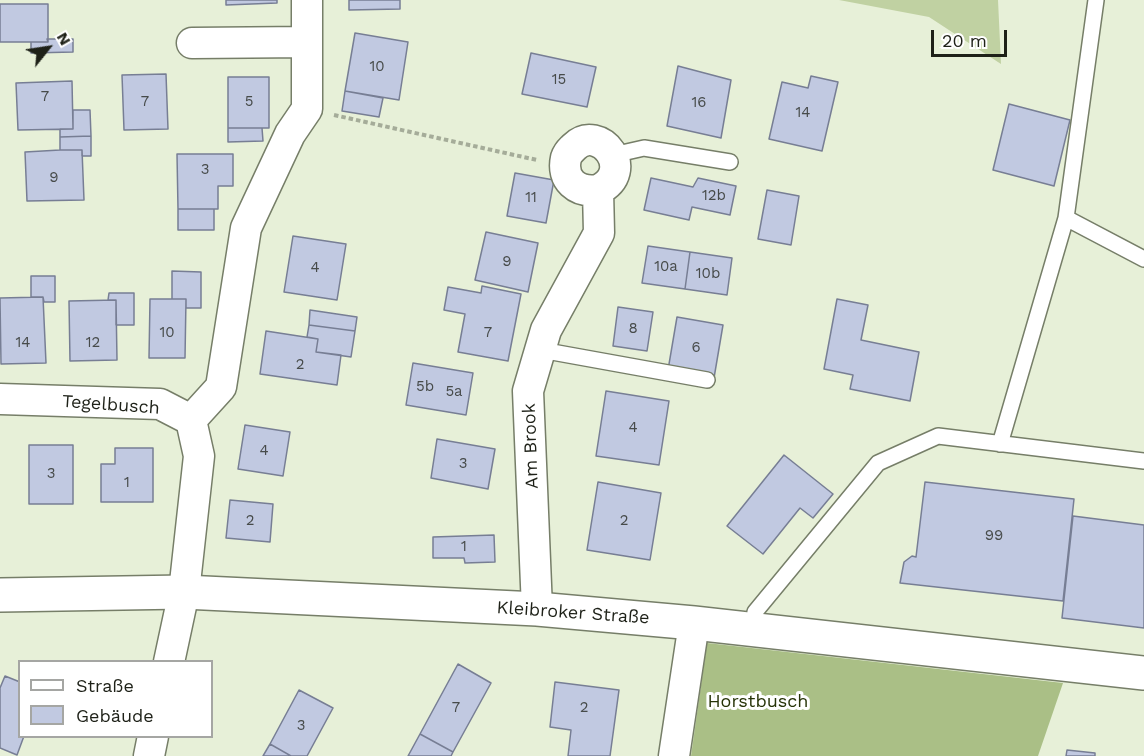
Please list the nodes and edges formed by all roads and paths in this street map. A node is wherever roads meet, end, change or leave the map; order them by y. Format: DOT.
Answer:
graph roads {
  1 [pos="307,0"];
  2 [pos="1096,0"];
  3 [pos="307,42"];
  4 [pos="192,43"];
  5 [pos="307,109"];
  6 [pos="613,155"];
  7 [pos="730,162"];
  8 [pos="564,166"];
  9 [pos="598,190"];
  10 [pos="1066,218"];
  11 [pos="1144,259"];
  12 [pos="541,350"];
  13 [pos="707,380"];
  14 [pos="0,399"];
  15 [pos="191,420"];
  16 [pos="1000,444"];
  17 [pos="1144,461"];
  18 [pos="184,591"];
  19 [pos="0,595"];
  20 [pos="537,609"];
  21 [pos="694,622"];
  22 [pos="753,629"];
  23 [pos="169,660"];
  24 [pos="1144,673"];
  25 [pos="153,738"];
  26 [pos="149,756"];
  27 [pos="674,756"];
  1 -- 3 [label="street"];
  2 -- 10 [label="lane"];
  3 -- 4 [label="street"];
  3 -- 5 [label="street"];
  5 -- 8 [label="path"];
  5 -- 15 [label="street"];
  6 -- 7 [label="lane"];
  6 -- 8 [label="street"];
  6 -- 9 [label="street"];
  8 -- 9 [label="street"];
  9 -- 12 [label="street, Am Brook"];
  10 -- 11 [label="lane"];
  10 -- 16 [label="lane"];
  12 -- 13 [label="lane"];
  12 -- 20 [label="street, Am Brook"];
  14 -- 15 [label="street, Tegelbusch"];
  15 -- 18 [label="street"];
  16 -- 17 [label="lane"];
  16 -- 22 [label="lane"];
  18 -- 19 [label="street, Kleibroker Straße"];
  18 -- 20 [label="street, Kleibroker Straße"];
  18 -- 23 [label="street"];
  20 -- 21 [label="street, Kleibroker Straße"];
  21 -- 22 [label="street, Kleibroker Straße"];
  21 -- 27 [label="street"];
  22 -- 24 [label="street, Kleibroker Straße"];
  25 -- 26 [label="street"];
}
